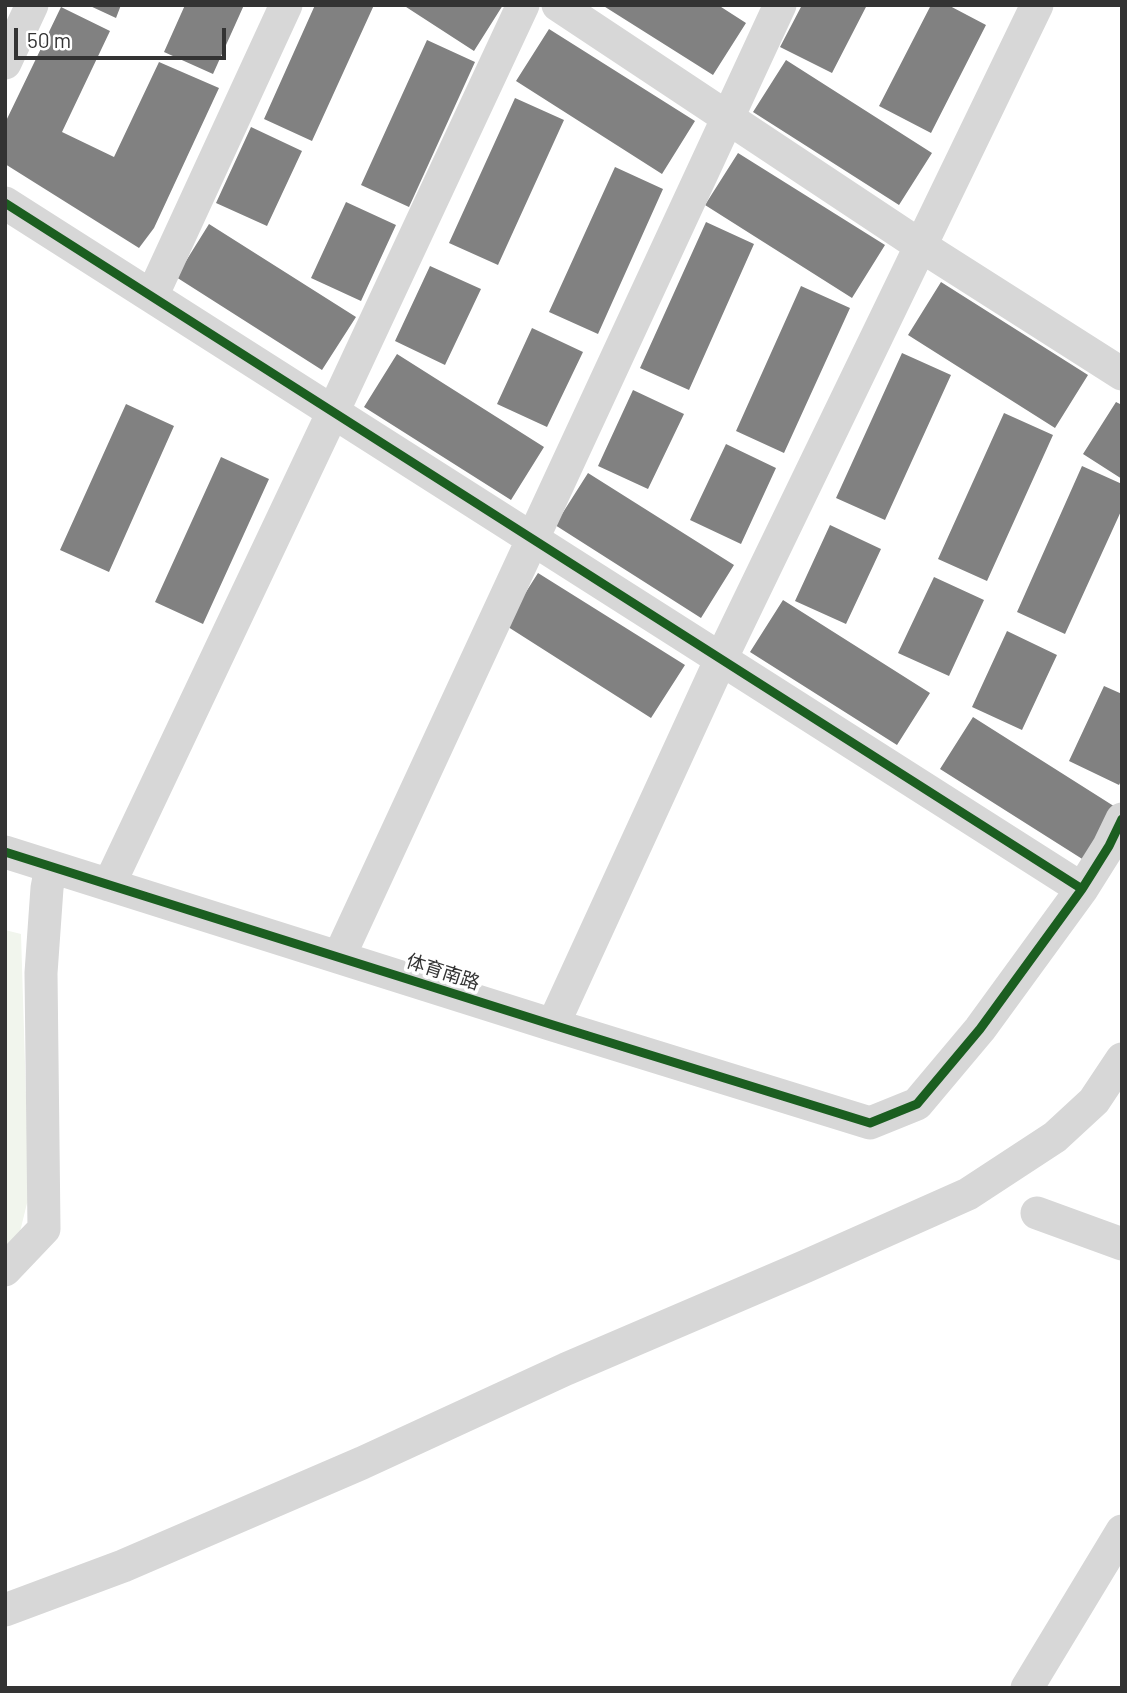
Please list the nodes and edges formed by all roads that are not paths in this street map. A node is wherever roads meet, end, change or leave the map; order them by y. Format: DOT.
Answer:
graph roads {
  1 [pos="32,5"];
  2 [pos="286,5"];
  3 [pos="523,5"];
  4 [pos="558,5"];
  5 [pos="780,5"];
  6 [pos="1037,5"];
  7 [pos="5,62"];
  8 [pos="728,118"];
  9 [pos="5,203"];
  10 [pos="921,246"];
  11 [pos="152,296"];
  12 [pos="1122,374"];
  13 [pos="333,412"];
  14 [pos="533,540"];
  15 [pos="721,659"];
  16 [pos="1122,818"];
  17 [pos="1122,848"];
  18 [pos="5,852"];
  19 [pos="5,876"];
  20 [pos="49,877"];
  21 [pos="109,885"];
  22 [pos="1082,890"];
  23 [pos="339,957"];
  24 [pos="553,1025"];
  25 [pos="1122,1059"];
  26 [pos="871,1130"];
  27 [pos="1037,1213"];
  28 [pos="1122,1244"];
  29 [pos="5,1270"];
  30 [pos="1122,1531"];
  31 [pos="5,1611"];
  32 [pos="1027,1688"];
  1 -- 7 [label="street"];
  2 -- 11 [label="street"];
  3 -- 13 [label="street"];
  4 -- 8 [label="street"];
  5 -- 8 [label="street"];
  6 -- 10 [label="street"];
  8 -- 10 [label="street"];
  8 -- 14 [label="street"];
  9 -- 11 [label="street"];
  10 -- 12 [label="street"];
  10 -- 15 [label="street"];
  11 -- 13 [label="street"];
  13 -- 14 [label="street"];
  13 -- 21 [label="street"];
  14 -- 15 [label="street"];
  14 -- 23 [label="street"];
  15 -- 22 [label="street"];
  15 -- 24 [label="street"];
  16 -- 22 [label="street"];
  17 -- 26 [label="street"];
  18 -- 20 [label="street, 体育南路"];
  19 -- 20 [label="street, 体育南路"];
  20 -- 21 [label="street, 体育南路"];
  20 -- 26 [label="street, 体育南路"];
  20 -- 29 [label="street"];
  21 -- 23 [label="street, 体育南路"];
  22 -- 26 [label="street"];
  23 -- 24 [label="street, 体育南路"];
  24 -- 26 [label="street, 体育南路"];
  25 -- 31 [label="street"];
  27 -- 28 [label="street"];
  30 -- 32 [label="street"];
}
